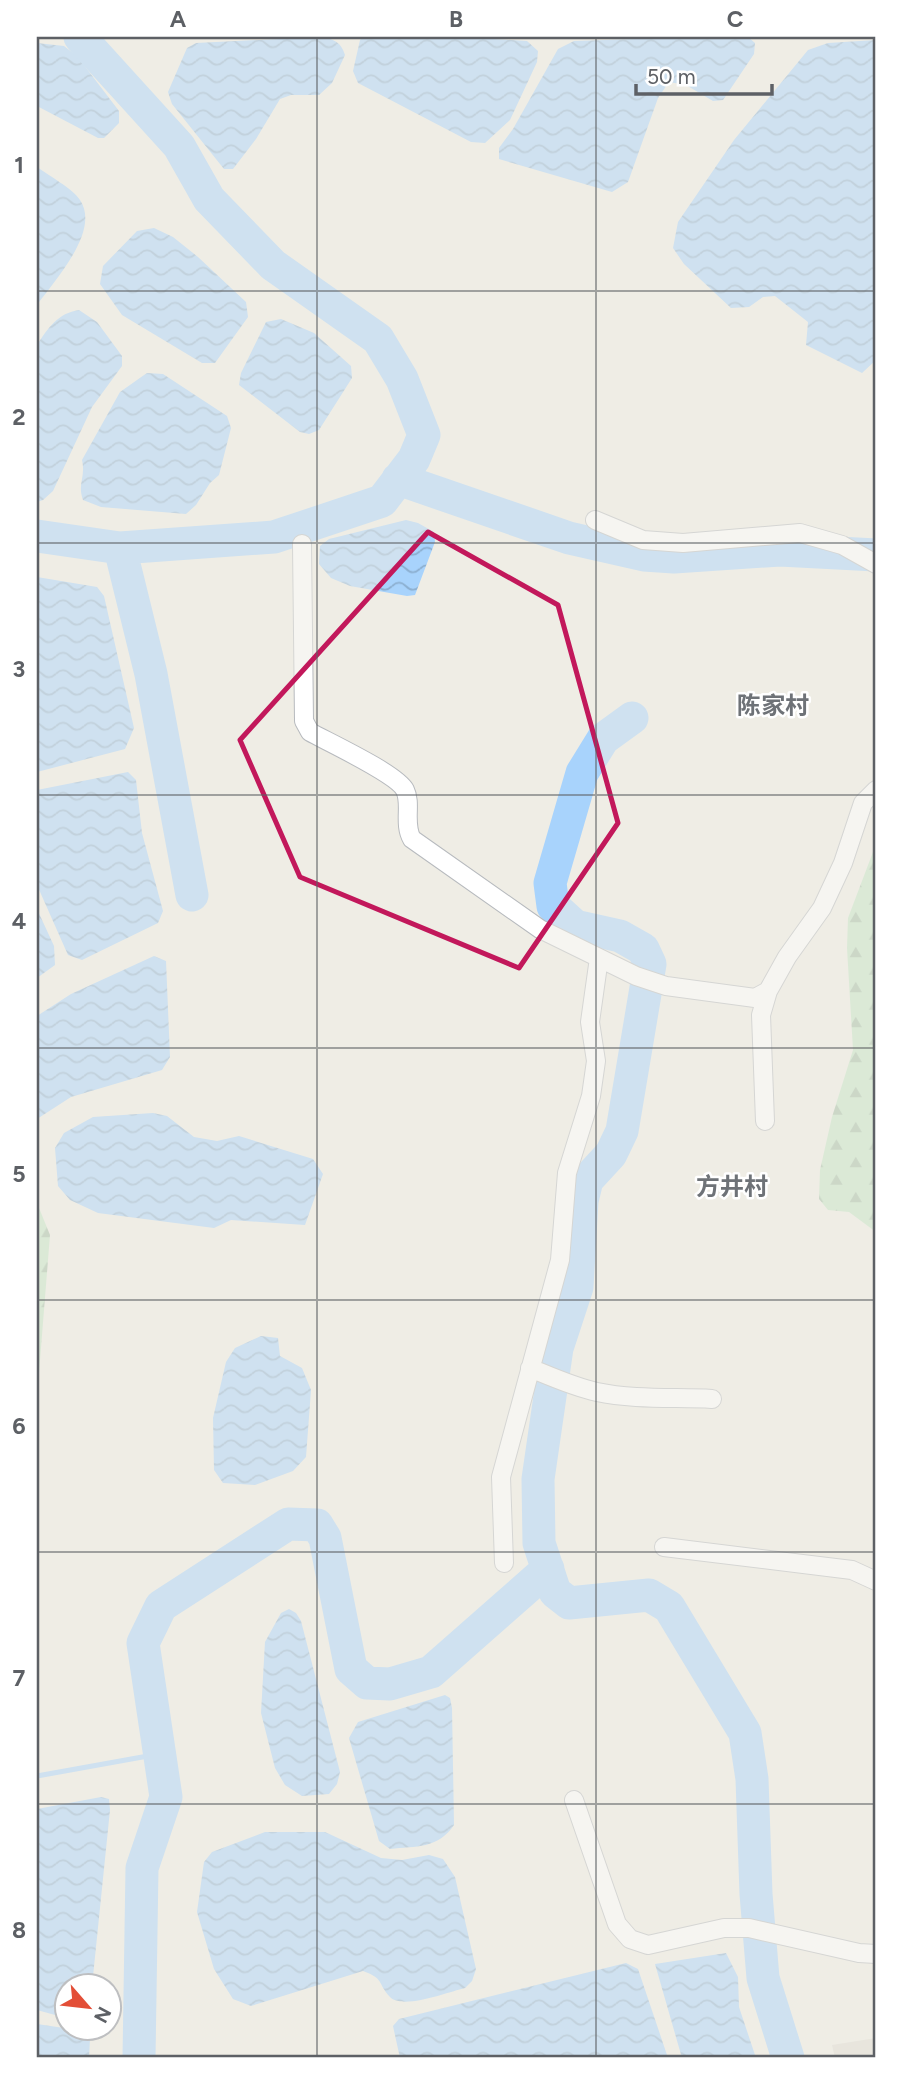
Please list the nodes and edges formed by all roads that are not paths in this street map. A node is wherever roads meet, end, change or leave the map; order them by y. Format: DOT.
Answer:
graph roads {
  1 [pos="595,520"];
  2 [pos="302,544"];
  3 [pos="876,564"];
  4 [pos="876,790"];
  5 [pos="599,958"];
  6 [pos="768,991"];
  7 [pos="765,1121"];
  8 [pos="535,1370"];
  9 [pos="712,1399"];
  10 [pos="664,1547"];
  11 [pos="504,1563"];
  12 [pos="876,1581"];
  13 [pos="574,1800"];
  14 [pos="876,1954"];
  1 -- 3 [label="street"];
  2 -- 5 [label="street"];
  4 -- 6 [label="street"];
  5 -- 6 [label="street"];
  5 -- 8 [label="street"];
  6 -- 7 [label="street"];
  8 -- 9 [label="street"];
  8 -- 11 [label="street"];
  10 -- 12 [label="street"];
  13 -- 14 [label="street"];
}
